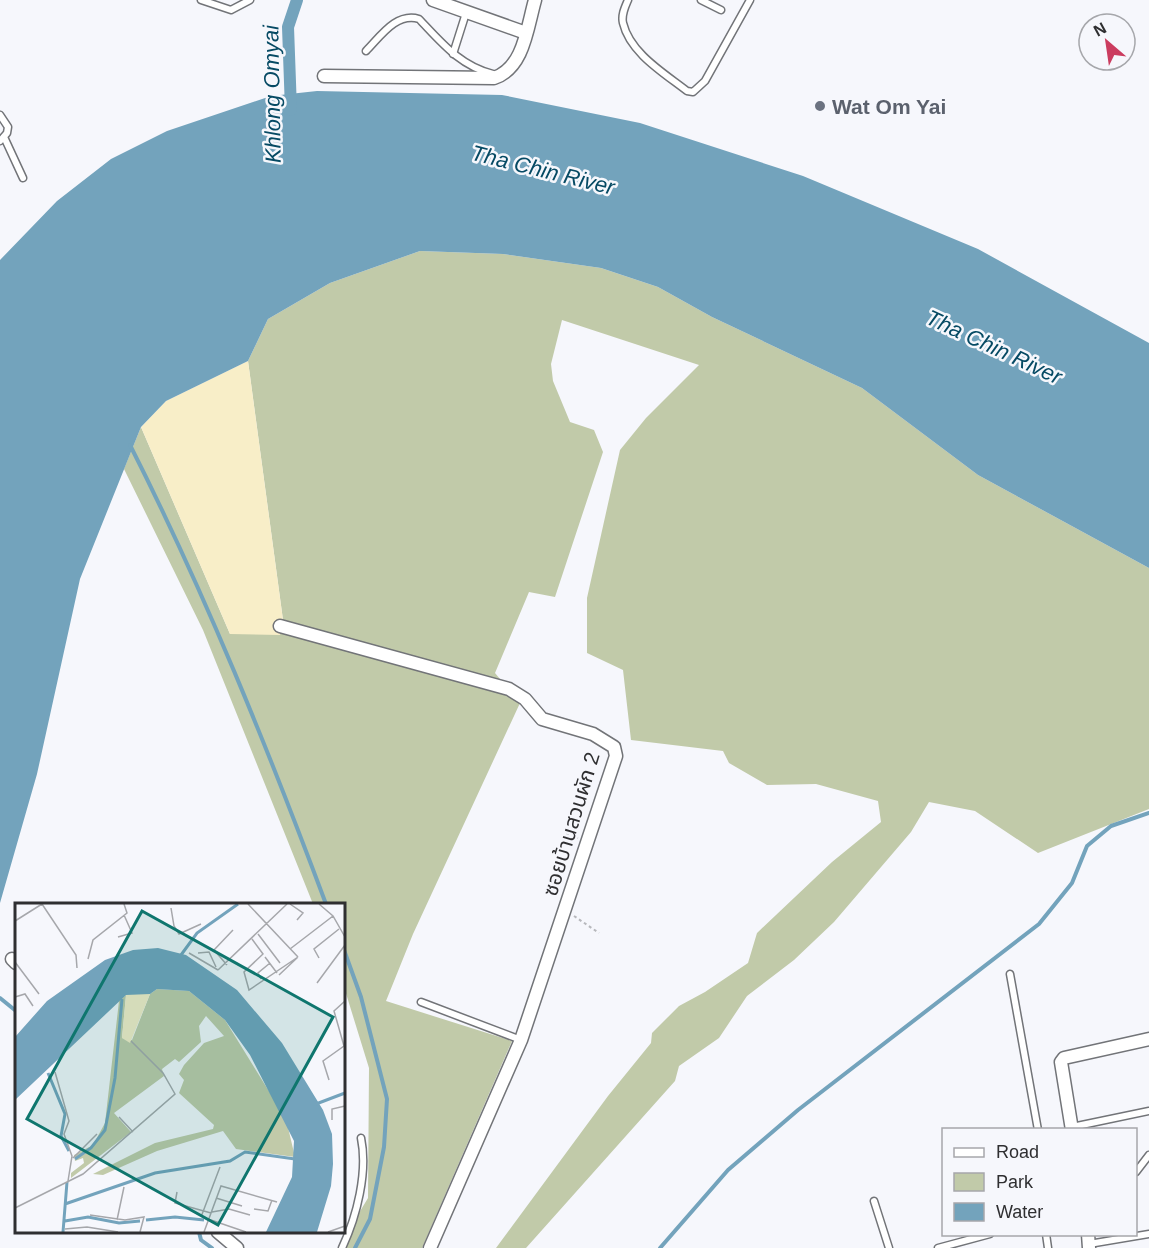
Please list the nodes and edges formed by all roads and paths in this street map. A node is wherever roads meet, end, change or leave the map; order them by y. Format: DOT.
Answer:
graph roads {
  1 [pos="201,0"];
  2 [pos="250,0"];
  3 [pos="433,0"];
  4 [pos="535,0"];
  5 [pos="628,0"];
  6 [pos="701,0"];
  7 [pos="750,0"];
  8 [pos="721,9"];
  9 [pos="466,13"];
  10 [pos="526,33"];
  11 [pos="366,51"];
  12 [pos="453,54"];
  13 [pos="324,76"];
  14 [pos="501,76"];
  15 [pos="0,115"];
  16 [pos="2,139"];
  17 [pos="23,178"];
  18 [pos="280,626"];
  19 [pos="565,911"];
  20 [pos="599,933"];
  21 [pos="1010,974"];
  22 [pos="421,1002"];
  23 [pos="1149,1039"];
  24 [pos="521,1040"];
  25 [pos="1149,1111"];
  26 [pos="1038,1128"];
  27 [pos="1072,1128"];
  28 [pos="361,1138"];
  29 [pos="1149,1155"];
  30 [pos="1137,1171"];
  31 [pos="874,1201"];
  32 [pos="219,1233"];
  33 [pos="983,1236"];
  34 [pos="1134,1236"];
  35 [pos="1088,1242"];
  36 [pos="237,1248"];
  37 [pos="342,1248"];
  38 [pos="430,1248"];
  39 [pos="889,1248"];
  40 [pos="939,1248"];
  1 -- 2 [label="lane"];
  3 -- 9 [label="street"];
  4 -- 10 [label="street"];
  5 -- 7 [label="lane"];
  6 -- 8 [label="lane"];
  9 -- 10 [label="street"];
  9 -- 12 [label="lane"];
  10 -- 14 [label="street"];
  11 -- 12 [label="lane"];
  12 -- 14 [label="lane"];
  13 -- 14 [label="street"];
  15 -- 16 [label="lane"];
  16 -- 17 [label="lane"];
  18 -- 19 [label="street, ซอยบ้านสวนผัก 2"];
  19 -- 20 [label="path"];
  19 -- 24 [label="street, ซอยบ้านสวนผัก 2"];
  21 -- 26 [label="lane"];
  22 -- 24 [label="lane"];
  23 -- 27 [label="street"];
  24 -- 38 [label="street, ซอยบ้านสวนผัก 2"];
  25 -- 27 [label="lane"];
  28 -- 37 [label="lane"];
  29 -- 30 [label="lane"];
  31 -- 39 [label="lane"];
  32 -- 36 [label="street"];
  33 -- 40 [label="lane"];
  34 -- 35 [label="lane"];
}
